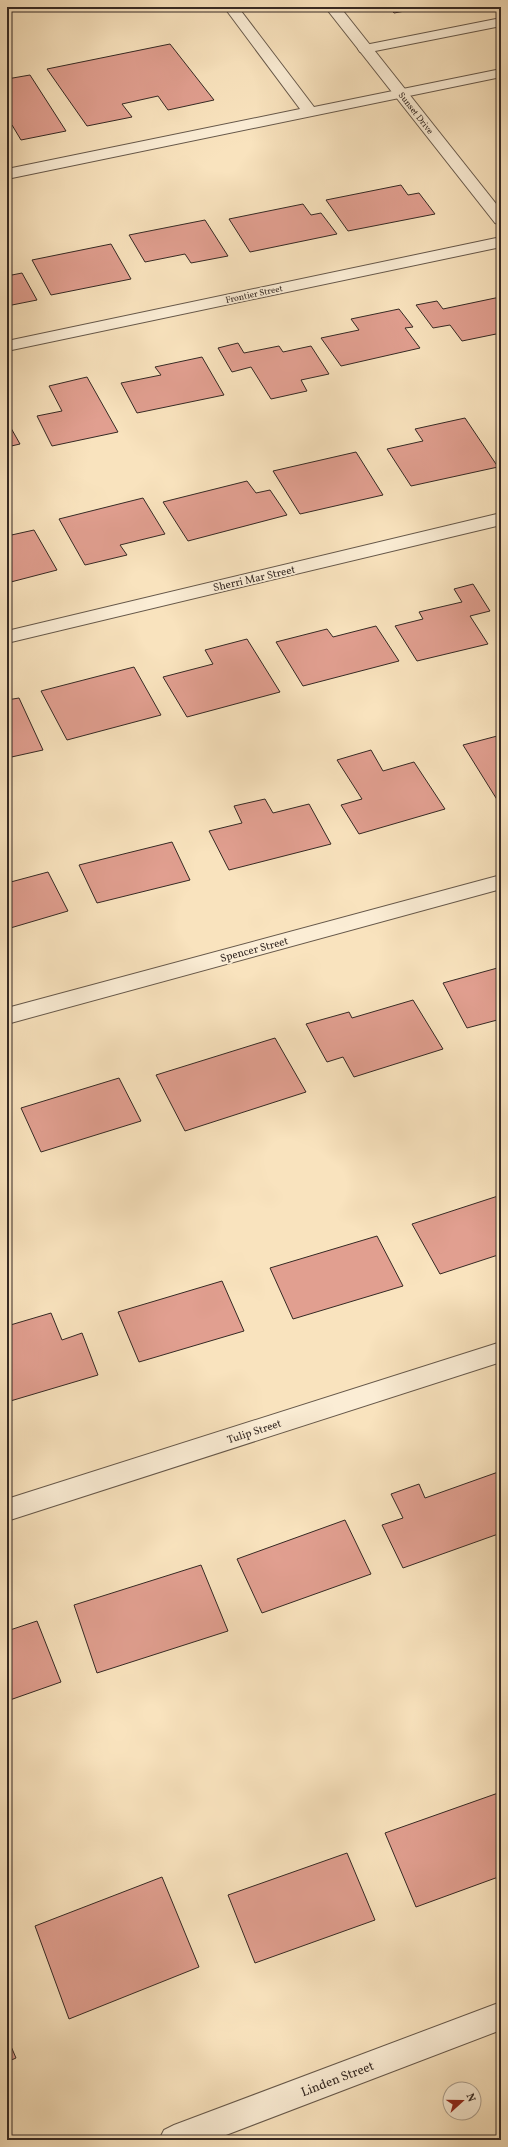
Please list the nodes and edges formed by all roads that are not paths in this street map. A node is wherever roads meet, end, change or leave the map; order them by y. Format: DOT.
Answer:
graph roads {
  1 [pos="231,7"];
  2 [pos="332,7"];
  3 [pos="501,22"];
  4 [pos="365,49"];
  5 [pos="501,73"];
  6 [pos="400,93"];
  7 [pos="310,112"];
  8 [pos="7,174"];
  9 [pos="501,220"];
  10 [pos="501,242"];
  11 [pos="7,346"];
  12 [pos="501,519"];
  13 [pos="7,637"];
  14 [pos="501,882"];
  15 [pos="7,1016"];
  16 [pos="501,1352"];
  17 [pos="7,1510"];
  18 [pos="501,2016"];
  19 [pos="174,2140"];
  1 -- 7 [label="street"];
  2 -- 4 [label="street, Sunset Drive"];
  3 -- 4 [label="street"];
  4 -- 6 [label="street, Sunset Drive"];
  5 -- 6 [label="street"];
  6 -- 7 [label="street"];
  6 -- 9 [label="street, Sunset Drive"];
  7 -- 8 [label="street"];
  10 -- 11 [label="street, Frontier Street"];
  12 -- 13 [label="street, Sherri Mar Street"];
  14 -- 15 [label="street, Spencer Street"];
  16 -- 17 [label="street, Tulip Street"];
  18 -- 19 [label="street, Linden Street"];
}
